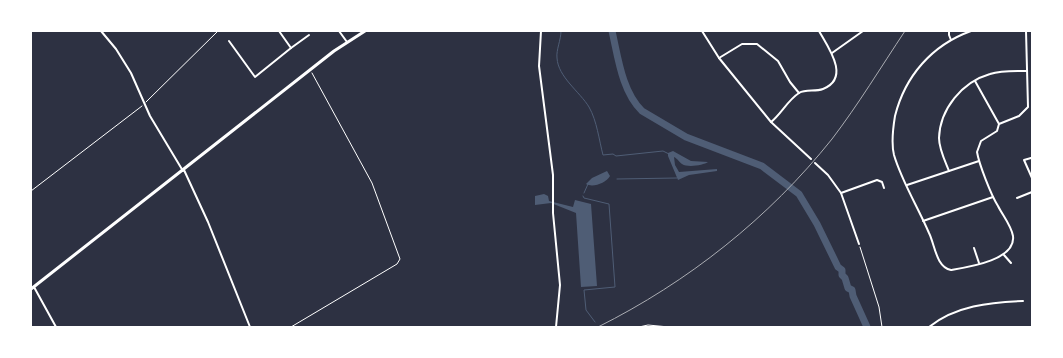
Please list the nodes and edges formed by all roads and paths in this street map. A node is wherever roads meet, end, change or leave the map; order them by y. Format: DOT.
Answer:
graph roads {
  1 [pos="101,31"];
  2 [pos="218,31"];
  3 [pos="279,31"];
  4 [pos="339,31"];
  5 [pos="365,31"];
  6 [pos="541,31"];
  7 [pos="702,31"];
  8 [pos="819,31"];
  9 [pos="863,31"];
  10 [pos="949,31"];
  11 [pos="971,31"];
  12 [pos="1026,31"];
  13 [pos="309,35"];
  14 [pos="951,40"];
  15 [pos="229,42"];
  16 [pos="347,42"];
  17 [pos="292,48"];
  18 [pos="832,53"];
  19 [pos="719,58"];
  20 [pos="1027,71"];
  21 [pos="312,73"];
  22 [pos="975,81"];
  23 [pos="799,93"];
  24 [pos="145,104"];
  25 [pos="771,122"];
  26 [pos="999,124"];
  27 [pos="1031,158"];
  28 [pos="811,159"];
  29 [pos="979,161"];
  30 [pos="815,163"];
  31 [pos="183,170"];
  32 [pos="948,171"];
  33 [pos="1032,178"];
  34 [pos="907,185"];
  35 [pos="884,188"];
  36 [pos="31,191"];
  37 [pos="1032,192"];
  38 [pos="841,193"];
  39 [pos="993,197"];
  40 [pos="1017,198"];
  41 [pos="923,221"];
  42 [pos="859,244"];
  43 [pos="974,248"];
  44 [pos="1004,255"];
  45 [pos="979,263"];
  46 [pos="1011,263"];
  47 [pos="33,288"];
  48 [pos="1023,301"];
  49 [pos="56,327"];
  50 [pos="250,327"];
  51 [pos="291,327"];
  52 [pos="556,327"];
  53 [pos="639,327"];
  54 [pos="669,327"];
  55 [pos="882,327"];
  56 [pos="929,327"];
  1 -- 24 [label="street"];
  2 -- 24 [label="path"];
  3 -- 17 [label="street"];
  4 -- 16 [label="street"];
  5 -- 16 [label="main road"];
  6 -- 52 [label="street"];
  7 -- 19 [label="street"];
  8 -- 18 [label="street"];
  9 -- 18 [label="street"];
  10 -- 14 [label="street"];
  11 -- 14 [label="street"];
  12 -- 20 [label="street"];
  13 -- 17 [label="street"];
  14 -- 34 [label="street"];
  15 -- 17 [label="street"];
  16 -- 31 [label="main road"];
  18 -- 23 [label="street"];
  19 -- 23 [label="street"];
  19 -- 25 [label="street"];
  20 -- 22 [label="street"];
  20 -- 26 [label="street"];
  21 -- 51 [label="path"];
  22 -- 26 [label="street"];
  22 -- 32 [label="street"];
  23 -- 25 [label="street"];
  24 -- 31 [label="street"];
  24 -- 36 [label="path"];
  25 -- 28 [label="street"];
  26 -- 29 [label="street"];
  27 -- 33 [label="street"];
  29 -- 32 [label="street"];
  29 -- 39 [label="street"];
  30 -- 38 [label="street"];
  31 -- 47 [label="main road"];
  31 -- 50 [label="street"];
  32 -- 34 [label="street"];
  34 -- 41 [label="street"];
  35 -- 38 [label="street"];
  37 -- 40 [label="street"];
  38 -- 42 [label="street"];
  39 -- 41 [label="street"];
  39 -- 44 [label="street"];
  41 -- 45 [label="street"];
  42 -- 55 [label="path"];
  43 -- 45 [label="street"];
  44 -- 45 [label="street"];
  44 -- 46 [label="street"];
  47 -- 49 [label="street"];
  48 -- 56 [label="street"];
  53 -- 54 [label="path"];
}
